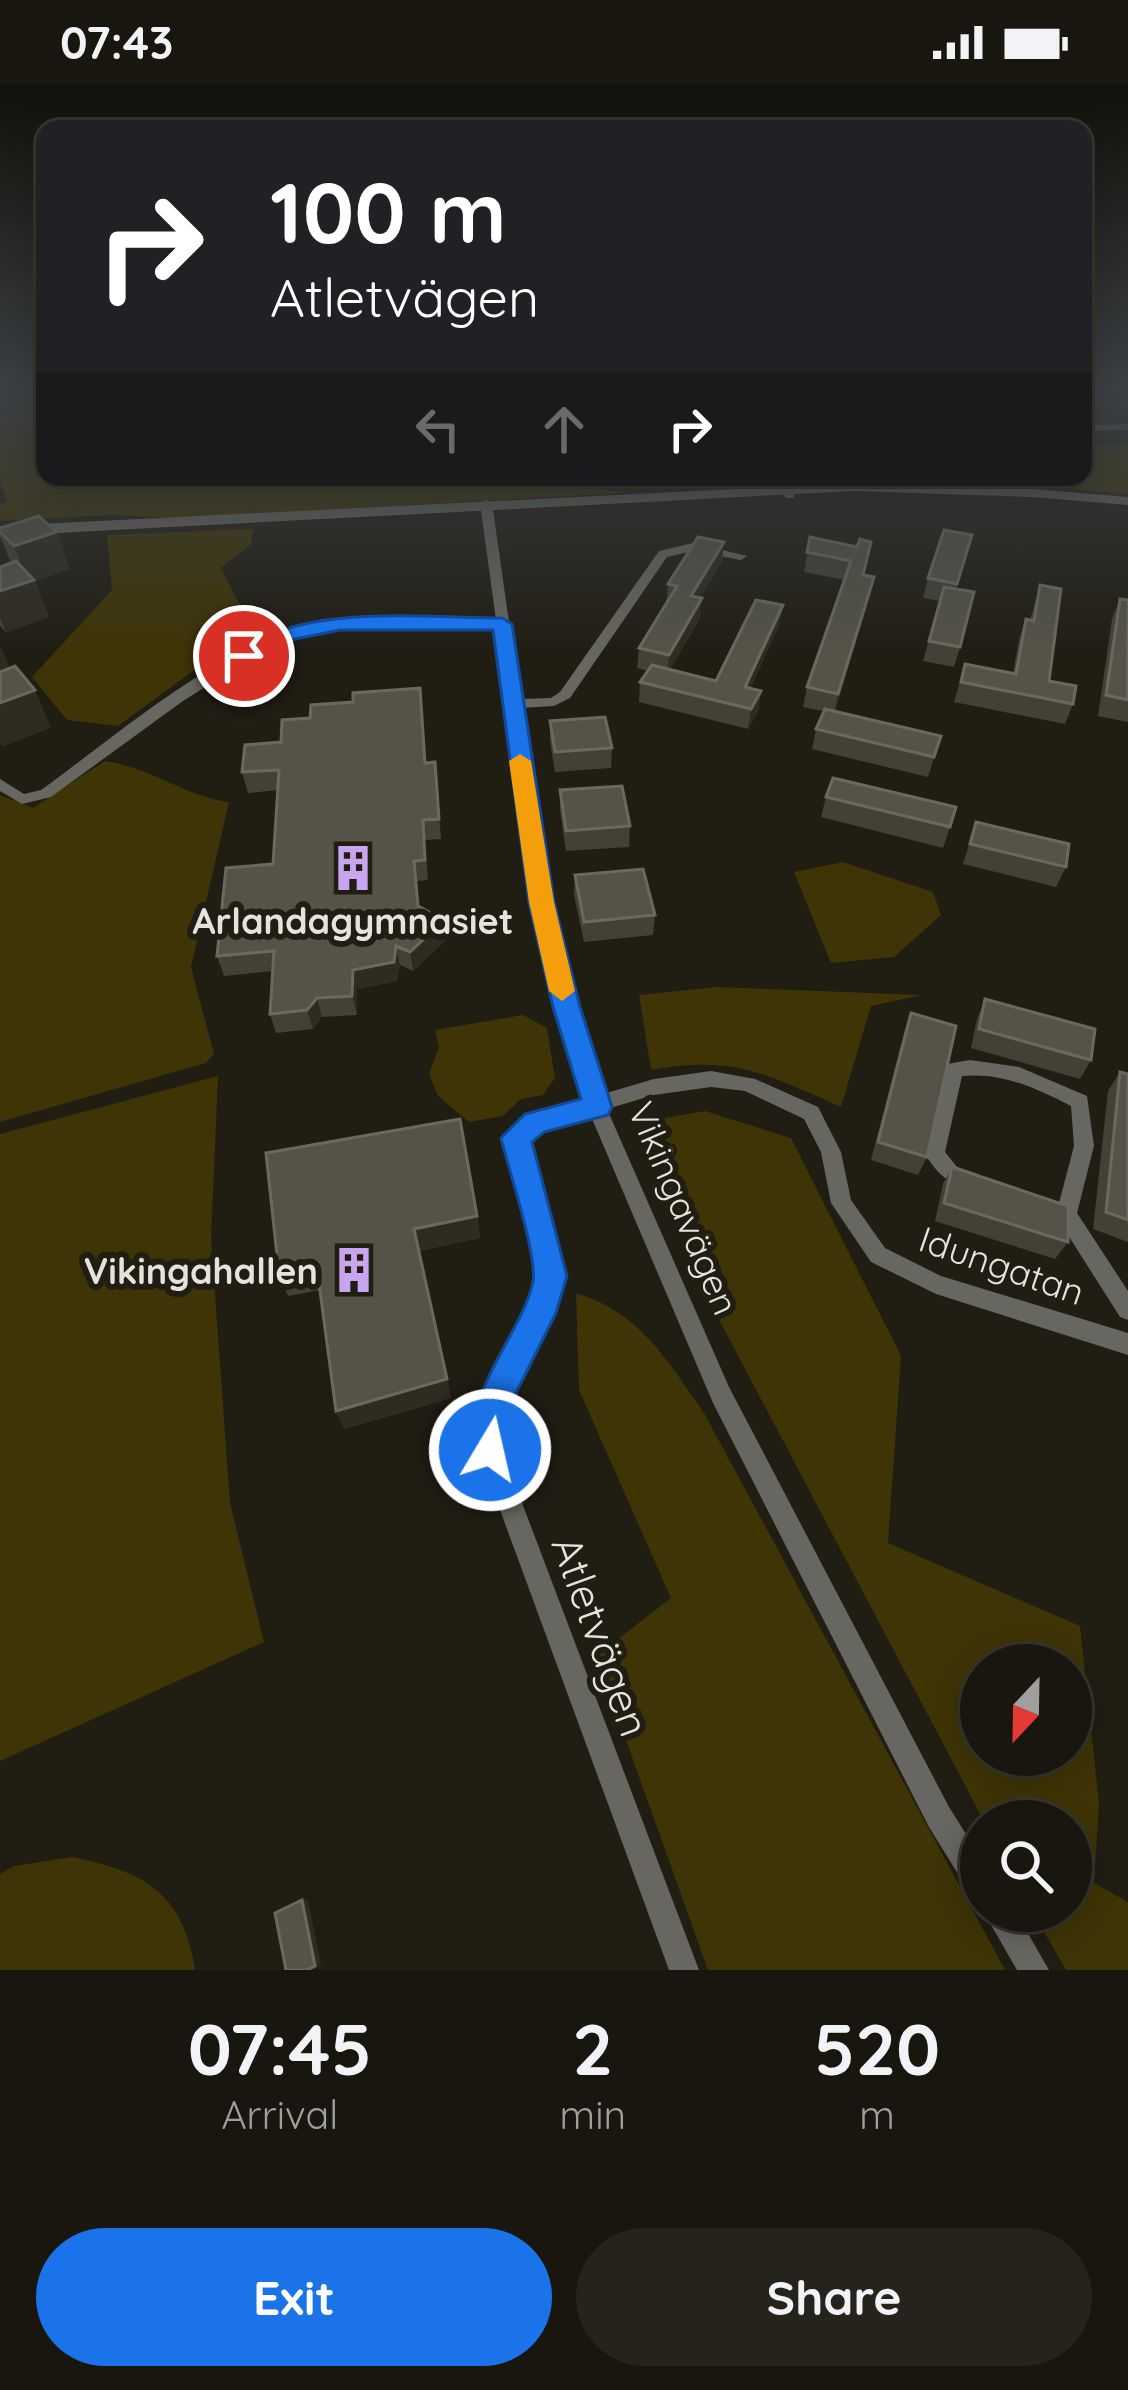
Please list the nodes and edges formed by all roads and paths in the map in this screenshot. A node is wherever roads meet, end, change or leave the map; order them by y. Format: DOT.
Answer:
graph roads {
  1 [pos="782,488"];
  2 [pos="1128,504"];
  3 [pos="487,508"];
  4 [pos="0,531"];
  5 [pos="741,556"];
  6 [pos="502,624"];
  7 [pos="511,704"];
  8 [pos="0,784"];
  9 [pos="597,1107"];
  10 [pos="989,1186"];
  11 [pos="1027,1200"];
  12 [pos="1066,1214"];
  13 [pos="1128,1309"];
  14 [pos="1128,1344"];
  15 [pos="960,1851"];
  16 [pos="1011,1932"];
  17 [pos="684,1970"];
  18 [pos="1034,1970"];
  1 -- 2 [label="street"];
  1 -- 3 [label="street"];
  3 -- 4 [label="street"];
  3 -- 6 [label="street, Vikingavägen"];
  5 -- 7 [label="street"];
  6 -- 7 [label="street, Vikingavägen"];
  6 -- 8 [label="street"];
  7 -- 9 [label="street, Vikingavägen"];
  9 -- 14 [label="street, Idungatan"];
  9 -- 15 [label="street, Vikingavägen"];
  9 -- 17 [label="street, Atletvägen"];
  10 -- 12 [label="street"];
  11 -- 12 [label="street"];
  12 -- 13 [label="street"];
  16 -- 18 [label="street"];
}
